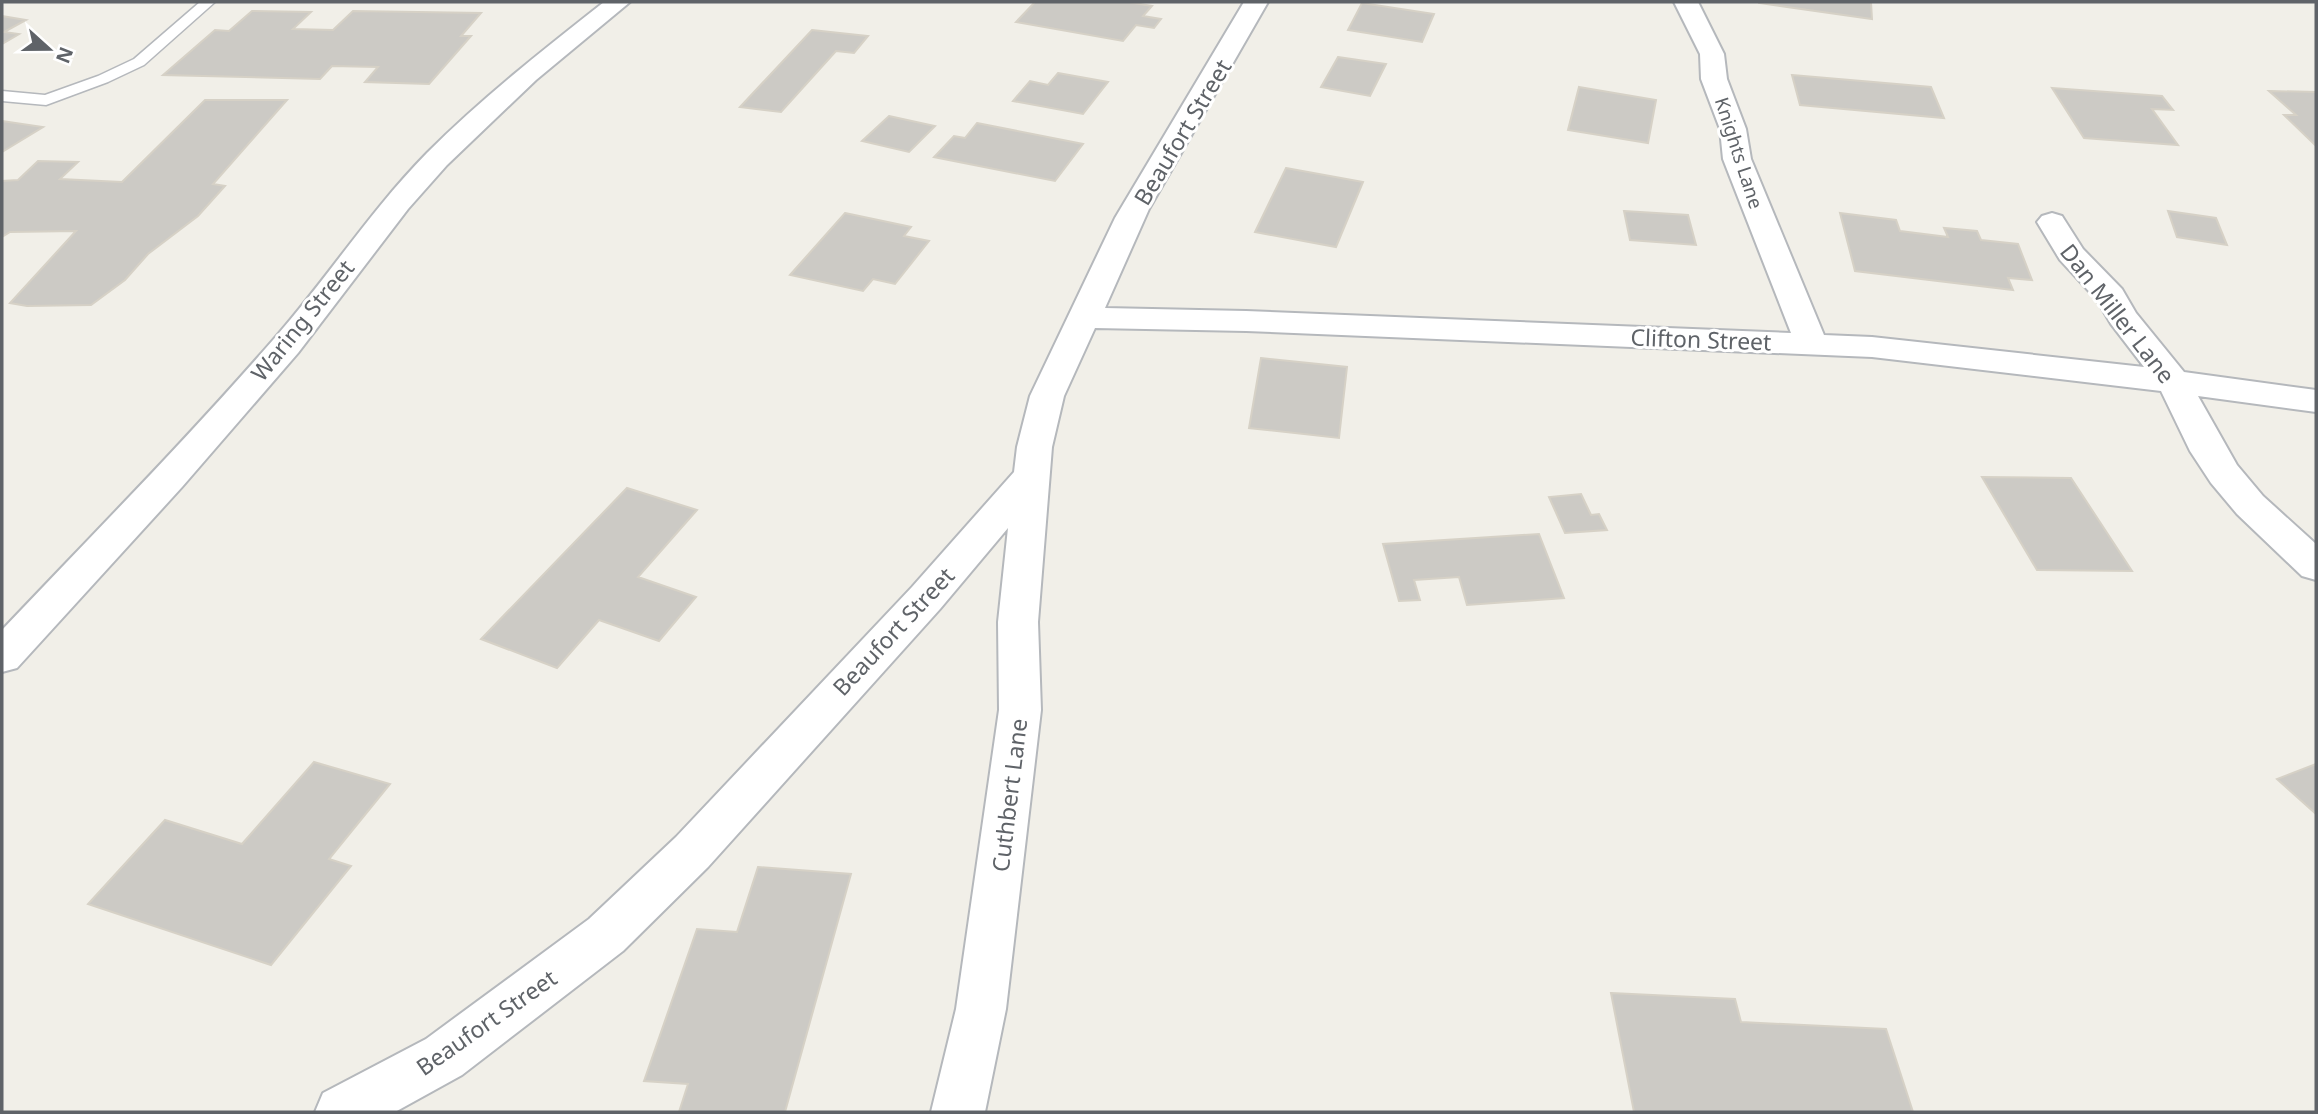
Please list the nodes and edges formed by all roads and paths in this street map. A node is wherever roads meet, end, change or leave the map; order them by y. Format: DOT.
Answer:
graph roads {
  1 [pos="208,2"];
  2 [pos="618,2"];
  3 [pos="1256,2"];
  4 [pos="1686,2"];
  5 [pos="2,96"];
  6 [pos="2052,222"];
  7 [pos="1083,318"];
  8 [pos="1811,343"];
  9 [pos="2173,381"];
  10 [pos="2316,401"];
  11 [pos="1032,475"];
  12 [pos="2316,566"];
  13 [pos="2,656"];
  14 [pos="342,1112"];
  15 [pos="958,1112"];
  1 -- 5 [label="lane"];
  2 -- 13 [label="street, Waring Street"];
  3 -- 7 [label="street, Beaufort Street"];
  4 -- 8 [label="street, Knights Lane"];
  6 -- 9 [label="street, Dan Miller Lane"];
  7 -- 8 [label="street, Clifton Street"];
  7 -- 11 [label="street, Beaufort Street"];
  8 -- 9 [label="street, Clifton Street"];
  9 -- 10 [label="street, Clifton Street"];
  9 -- 12 [label="street, Dan Miller Lane"];
  11 -- 14 [label="street, Beaufort Street"];
  11 -- 15 [label="street, Cuthbert Lane"];
}
